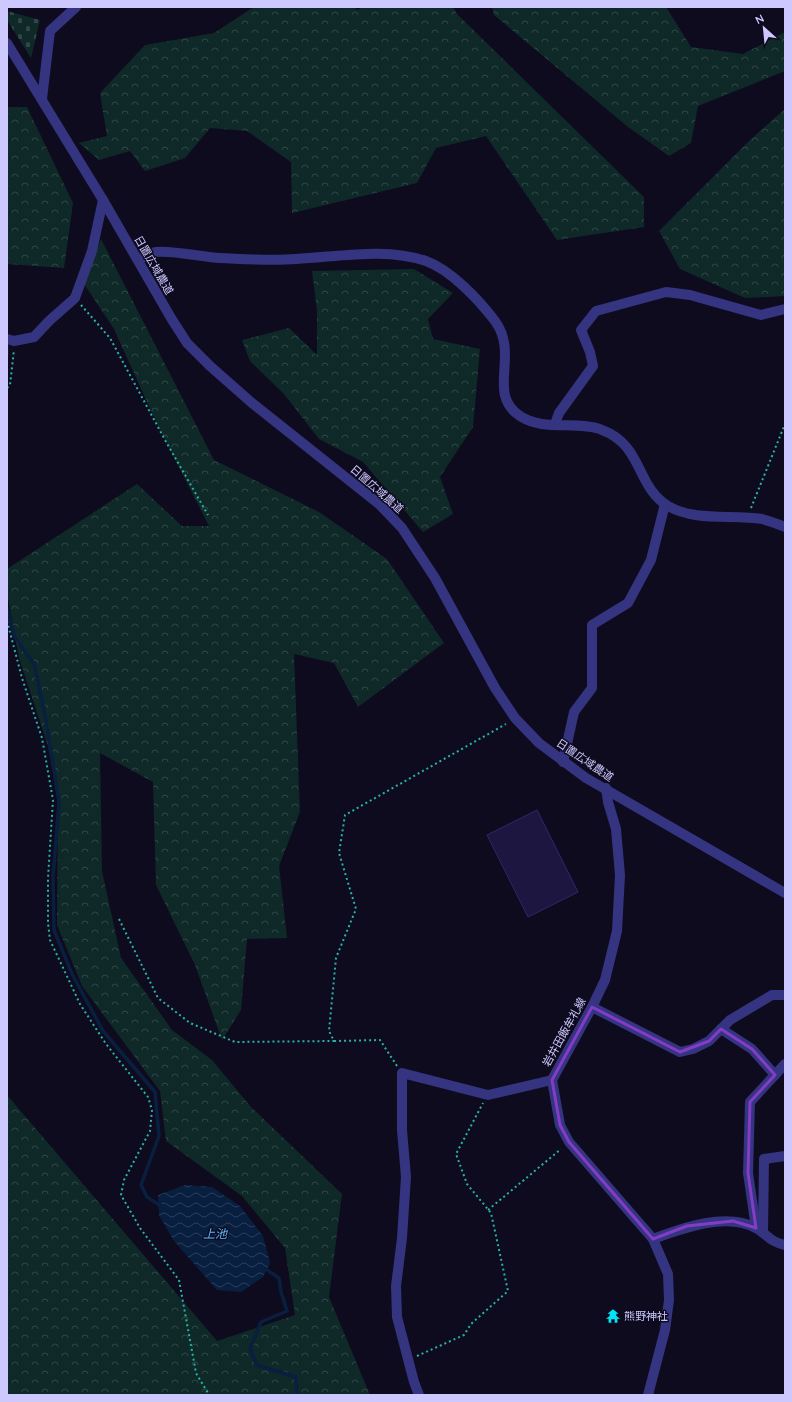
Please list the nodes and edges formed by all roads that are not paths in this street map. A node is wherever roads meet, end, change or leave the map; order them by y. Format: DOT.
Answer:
graph roads {
  1 [pos="76,7"];
  2 [pos="7,43"];
  3 [pos="42,99"];
  4 [pos="102,200"];
  5 [pos="138,260"];
  6 [pos="785,309"];
  7 [pos="11,340"];
  8 [pos="555,424"];
  9 [pos="665,504"];
  10 [pos="785,527"];
  11 [pos="564,762"];
  12 [pos="606,788"];
  13 [pos="785,893"];
  14 [pos="785,995"];
  15 [pos="592,1007"];
  16 [pos="721,1029"];
  17 [pos="785,1064"];
  18 [pos="775,1075"];
  19 [pos="552,1080"];
  20 [pos="785,1156"];
  21 [pos="759,1231"];
  22 [pos="654,1239"];
  23 [pos="785,1244"];
  24 [pos="419,1395"];
  25 [pos="648,1395"];
  1 -- 3 [label="street"];
  2 -- 3 [label="street, 日置広域農道"];
  3 -- 4 [label="street, 日置広域農道"];
  4 -- 5 [label="street, 日置広域農道"];
  4 -- 7 [label="street"];
  5 -- 8 [label="street"];
  5 -- 11 [label="street, 日置広域農道"];
  6 -- 8 [label="street"];
  8 -- 9 [label="street"];
  9 -- 10 [label="street"];
  9 -- 11 [label="street"];
  11 -- 12 [label="street, 日置広域農道"];
  12 -- 13 [label="street, 日置広域農道"];
  12 -- 15 [label="street, 岩井田飯牟礼線"];
  14 -- 16 [label="street"];
  15 -- 16 [label="street"];
  15 -- 19 [label="street, 岩井田飯牟礼線"];
  16 -- 18 [label="street"];
  17 -- 18 [label="street"];
  18 -- 21 [label="street"];
  19 -- 22 [label="street, 岩井田飯牟礼線"];
  19 -- 24 [label="street"];
  20 -- 21 [label="street"];
  21 -- 22 [label="street"];
  21 -- 23 [label="street"];
  22 -- 25 [label="street, 岩井田飯牟礼線"];
}
